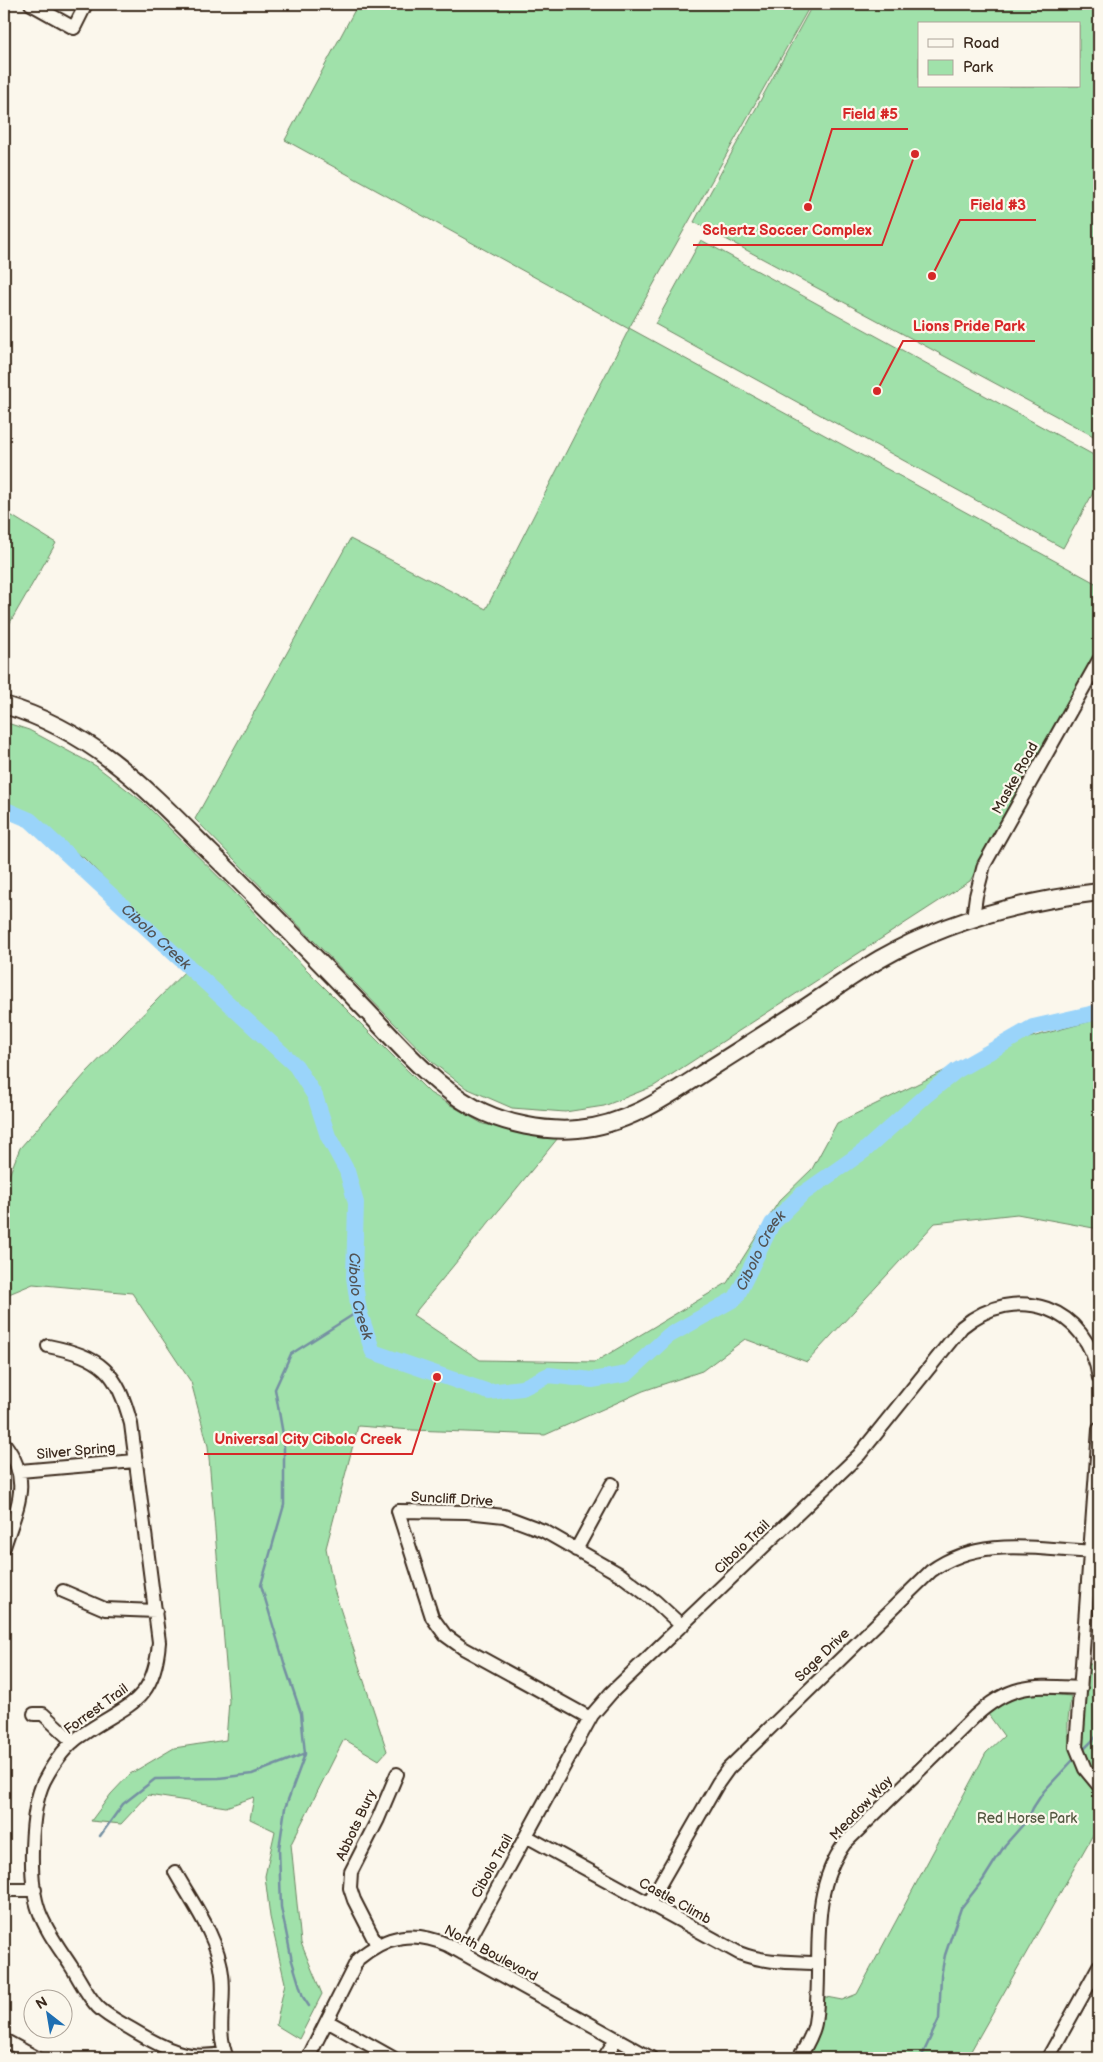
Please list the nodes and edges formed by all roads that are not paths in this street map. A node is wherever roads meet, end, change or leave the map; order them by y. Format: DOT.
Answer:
graph roads {
  1 [pos="30,4"];
  2 [pos="86,4"];
  3 [pos="1099,660"];
  4 [pos="4,705"];
  5 [pos="1099,892"];
  6 [pos="973,918"];
  7 [pos="48,1346"];
  8 [pos="1099,1378"];
  9 [pos="1099,1429"];
  10 [pos="4,1443"];
  11 [pos="135,1461"];
  12 [pos="20,1471"];
  13 [pos="612,1484"];
  14 [pos="4,1547"];
  15 [pos="576,1550"];
  16 [pos="1092,1552"];
  17 [pos="63,1590"];
  18 [pos="156,1611"];
  19 [pos="682,1626"];
  20 [pos="1081,1688"];
  21 [pos="34,1714"];
  22 [pos="590,1718"];
  23 [pos="73,1742"];
  24 [pos="397,1774"];
  25 [pos="1099,1786"];
  26 [pos="526,1836"];
  27 [pos="175,1872"];
  28 [pos="4,1890"];
  29 [pos="35,1890"];
  30 [pos="649,1904"];
  31 [pos="377,1945"];
  32 [pos="462,1953"];
  33 [pos="818,1963"];
  34 [pos="1099,1966"];
  35 [pos="327,2022"];
  36 [pos="616,2039"];
  37 [pos="4,2040"];
  38 [pos="226,2056"];
  39 [pos="37,2058"];
  40 [pos="308,2058"];
  41 [pos="393,2058"];
  42 [pos="604,2058"];
  43 [pos="651,2058"];
  44 [pos="799,2058"];
  45 [pos="1048,2058"];
  1 -- 2 [label="street"];
  3 -- 6 [label="street, Maske Road"];
  4 -- 6 [label="main road"];
  5 -- 6 [label="main road"];
  7 -- 11 [label="street, Forrest Trail"];
  8 -- 19 [label="street, Cibolo Trail"];
  9 -- 16 [label="street"];
  10 -- 12 [label="street"];
  11 -- 12 [label="street, Silver Spring"];
  11 -- 18 [label="street, Forrest Trail"];
  12 -- 14 [label="street"];
  13 -- 15 [label="street"];
  15 -- 19 [label="street, Suncliff Drive"];
  15 -- 22 [label="street, Suncliff Drive"];
  16 -- 20 [label="street"];
  16 -- 30 [label="street, Sage Drive"];
  17 -- 18 [label="street"];
  18 -- 23 [label="street, Forrest Trail"];
  19 -- 22 [label="street, Cibolo Trail"];
  20 -- 25 [label="street"];
  20 -- 33 [label="street, Meadow Way"];
  21 -- 23 [label="street"];
  22 -- 26 [label="street, Cibolo Trail"];
  23 -- 29 [label="street, Forrest Trail"];
  24 -- 31 [label="street, Abbots Bury"];
  26 -- 30 [label="street, Castle Climb"];
  26 -- 32 [label="street, Cibolo Trail"];
  27 -- 38 [label="street"];
  28 -- 29 [label="street"];
  29 -- 38 [label="street, Forrest Trail"];
  30 -- 33 [label="street, Castle Climb"];
  31 -- 32 [label="street, North Boulevard"];
  31 -- 35 [label="street, North Boulevard"];
  32 -- 36 [label="street, North Boulevard"];
  33 -- 44 [label="street, Meadow Way"];
  34 -- 45 [label="street"];
  35 -- 40 [label="street, North Boulevard"];
  35 -- 41 [label="street"];
  36 -- 42 [label="street"];
  36 -- 43 [label="street, North Boulevard"];
  37 -- 39 [label="street"];
}
